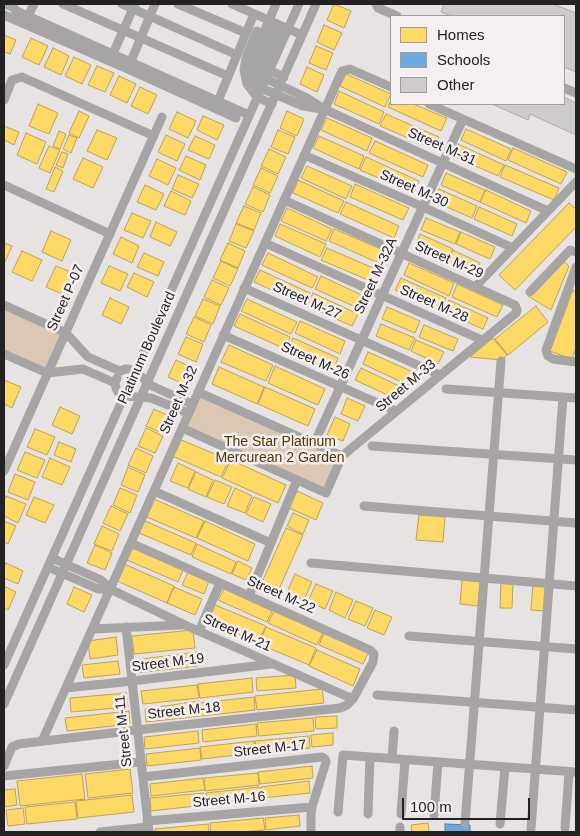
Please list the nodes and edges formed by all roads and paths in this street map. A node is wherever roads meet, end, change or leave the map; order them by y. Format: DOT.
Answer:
graph roads {
  1 [pos="6,4"];
  2 [pos="34,4"];
  3 [pos="63,4"];
  4 [pos="122,4"];
  5 [pos="155,4"];
  6 [pos="178,4"];
  7 [pos="232,4"];
  8 [pos="276,4"];
  9 [pos="299,4"];
  10 [pos="316,4"];
  11 [pos="376,4"];
  12 [pos="134,6"];
  13 [pos="4,7"];
  14 [pos="10,14"];
  15 [pos="395,15"];
  16 [pos="28,16"];
  17 [pos="150,16"];
  18 [pos="272,21"];
  19 [pos="124,30"];
  20 [pos="246,33"];
  21 [pos="302,35"];
  22 [pos="141,38"];
  23 [pos="237,55"];
  24 [pos="112,57"];
  25 [pos="129,65"];
  26 [pos="228,76"];
  27 [pos="265,79"];
  28 [pos="280,86"];
  29 [pos="390,87"];
  30 [pos="257,97"];
  31 [pos="4,100"];
  32 [pos="272,104"];
  33 [pos="221,105"];
  34 [pos="431,105"];
  35 [pos="324,109"];
  36 [pos="162,117"];
  37 [pos="248,119"];
  38 [pos="463,119"];
  39 [pos="154,136"];
  40 [pos="304,155"];
  41 [pos="443,163"];
  42 [pos="576,170"];
  43 [pos="576,182"];
  44 [pos="4,185"];
  45 [pos="284,200"];
  46 [pos="423,207"];
  47 [pos="548,211"];
  48 [pos="110,234"];
  49 [pos="265,243"];
  50 [pos="513,248"];
  51 [pos="576,252"];
  52 [pos="401,254"];
  53 [pos="576,267"];
  54 [pos="475,287"];
  55 [pos="244,288"];
  56 [pos="530,292"];
  57 [pos="382,296"];
  58 [pos="4,305"];
  59 [pos="518,310"];
  60 [pos="66,333"];
  61 [pos="223,335"];
  62 [pos="362,340"];
  63 [pos="482,340"];
  64 [pos="4,354"];
  65 [pos="88,357"];
  66 [pos="501,361"];
  67 [pos="576,362"];
  68 [pos="83,369"];
  69 [pos="120,371"];
  70 [pos="135,371"];
  71 [pos="47,373"];
  72 [pos="440,375"];
  73 [pos="147,382"];
  74 [pos="115,383"];
  75 [pos="340,387"];
  76 [pos="446,389"];
  77 [pos="198,392"];
  78 [pos="499,392"];
  79 [pos="124,396"];
  80 [pos="141,397"];
  81 [pos="563,397"];
  82 [pos="576,398"];
  83 [pos="192,404"];
  84 [pos="396,412"];
  85 [pos="188,413"];
  86 [pos="182,428"];
  87 [pos="314,444"];
  88 [pos="372,446"];
  89 [pos="494,454"];
  90 [pos="342,456"];
  91 [pos="559,459"];
  92 [pos="576,460"];
  93 [pos="4,471"];
  94 [pos="298,480"];
  95 [pos="154,491"];
  96 [pos="364,506"];
  97 [pos="489,516"];
  98 [pos="554,521"];
  99 [pos="576,523"];
  100 [pos="131,543"];
  101 [pos="271,543"];
  102 [pos="50,562"];
  103 [pos="311,563"];
  104 [pos="64,569"];
  105 [pos="484,578"];
  106 [pos="220,583"];
  107 [pos="550,584"];
  108 [pos="576,586"];
  109 [pos="110,589"];
  110 [pos="249,596"];
  111 [pos="184,625"];
  112 [pos="126,627"];
  113 [pos="92,629"];
  114 [pos="199,632"];
  115 [pos="409,636"];
  116 [pos="479,642"];
  117 [pos="545,646"];
  118 [pos="576,649"];
  119 [pos="273,664"];
  120 [pos="4,666"];
  121 [pos="132,682"];
  122 [pos="66,688"];
  123 [pos="377,695"];
  124 [pos="353,699"];
  125 [pos="474,702"];
  126 [pos="4,704"];
  127 [pos="540,707"];
  128 [pos="576,710"];
  129 [pos="137,730"];
  130 [pos="394,732"];
  131 [pos="42,741"];
  132 [pos="370,757"];
  133 [pos="392,759"];
  134 [pos="405,760"];
  135 [pos="141,762"];
  136 [pos="438,762"];
  137 [pos="470,764"];
  138 [pos="4,766"];
  139 [pos="505,767"];
  140 [pos="536,769"];
  141 [pos="573,772"];
  142 [pos="4,776"];
  143 [pos="143,777"];
  144 [pos="312,807"];
  145 [pos="338,812"];
  146 [pos="368,814"];
  147 [pos="401,814"];
  148 [pos="434,815"];
  149 [pos="465,823"];
  150 [pos="500,824"];
  151 [pos="148,827"];
  152 [pos="565,828"];
  153 [pos="531,829"];
  154 [pos="100,832"];
  155 [pos="311,832"];
  1 -- 14 [label="street"];
  2 -- 16 [label="street"];
  3 -- 19 [label="street"];
  4 -- 12 [label="street"];
  5 -- 17 [label="street"];
  6 -- 20 [label="street"];
  7 -- 18 [label="street"];
  8 -- 18 [label="street"];
  9 -- 18 [label="street, Platinum Boulevard"];
  10 -- 21 [label="street, Platinum Boulevard"];
  11 -- 15 [label="street"];
  12 -- 17 [label="street"];
  12 -- 19 [label="street"];
  13 -- 14 [label="street"];
  14 -- 16 [label="street"];
  14 -- 24 [label="street"];
  16 -- 24 [label="street"];
  17 -- 22 [label="street"];
  17 -- 23 [label="street"];
  18 -- 20 [label="street"];
  18 -- 21 [label="street"];
  18 -- 27 [label="street, Platinum Boulevard"];
  18 -- 27 [label="street"];
  18 -- 30 [label="street"];
  19 -- 22 [label="street"];
  19 -- 24 [label="street"];
  20 -- 23 [label="street"];
  21 -- 28 [label="street, Platinum Boulevard"];
  22 -- 25 [label="street"];
  22 -- 26 [label="street"];
  23 -- 26 [label="street"];
  24 -- 25 [label="street"];
  25 -- 33 [label="street"];
  26 -- 33 [label="street"];
  27 -- 28 [label="street"];
  27 -- 28 [label="street"];
  27 -- 30 [label="street, Platinum Boulevard"];
  28 -- 32 [label="street, Platinum Boulevard"];
  28 -- 35 [label="street, Street M-31"];
  29 -- 35 [label="street, Street M-32"];
  30 -- 32 [label="street"];
  30 -- 37 [label="street, Platinum Boulevard"];
  31 -- 39 [label="street"];
  32 -- 73 [label="street, Platinum Boulevard"];
  33 -- 37 [label="street"];
  34 -- 38 [label="street"];
  35 -- 40 [label="street, Street M-32"];
  35 -- 41 [label="street, Street M-31"];
  36 -- 39 [label="street, Street P-07"];
  37 -- 70 [label="street, Platinum Boulevard"];
  38 -- 41 [label="street, Street M-32A"];
  38 -- 42 [label="street"];
  39 -- 48 [label="street, Street P-07"];
  40 -- 45 [label="street, Street M-32"];
  40 -- 46 [label="street, Street M-30"];
  41 -- 46 [label="street, Street M-32A"];
  41 -- 47 [label="street, Street M-31"];
  43 -- 47 [label="street"];
  44 -- 48 [label="street"];
  45 -- 49 [label="street, Street M-32"];
  45 -- 52 [label="street, Street M-29"];
  46 -- 50 [label="street, Street M-30"];
  46 -- 52 [label="street, Street M-32A"];
  47 -- 50 [label="street"];
  48 -- 60 [label="street, Street P-07"];
  49 -- 55 [label="street, Street M-32"];
  49 -- 57 [label="street, Street M-28"];
  50 -- 54 [label="street"];
  51 -- 56 [label="street"];
  52 -- 54 [label="street, Street M-29"];
  52 -- 57 [label="street, Street M-32A"];
  53 -- 67 [label="street"];
  54 -- 59 [label="street, Street M-29"];
  55 -- 61 [label="street, Street M-32"];
  55 -- 62 [label="street, Street M-27"];
  57 -- 62 [label="street, Street M-32A"];
  57 -- 63 [label="street, Street M-28"];
  58 -- 60 [label="street"];
  59 -- 63 [label="street, Street M-33"];
  60 -- 65 [label="street"];
  60 -- 71 [label="street, Street P-07"];
  61 -- 75 [label="street, Street M-26"];
  61 -- 77 [label="street, Street M-32"];
  62 -- 72 [label="street, Street M-27"];
  62 -- 75 [label="street, Street M-32A"];
  63 -- 72 [label="street, Street M-33"];
  64 -- 71 [label="street"];
  65 -- 68 [label="street"];
  65 -- 69 [label="street"];
  66 -- 78 [label="street"];
  68 -- 71 [label="street"];
  68 -- 74 [label="street"];
  69 -- 70 [label="street"];
  69 -- 74 [label="street"];
  70 -- 73 [label="street"];
  70 -- 79 [label="street, Platinum Boulevard"];
  71 -- 93 [label="street, Street P-07"];
  72 -- 84 [label="street, Street M-33"];
  73 -- 80 [label="street, Platinum Boulevard"];
  73 -- 83 [label="street"];
  74 -- 79 [label="street"];
  75 -- 84 [label="street, Street M-26"];
  75 -- 87 [label="street, Street M-32A"];
  76 -- 78 [label="street"];
  77 -- 83 [label="street, Street M-32"];
  77 -- 87 [label="street"];
  78 -- 81 [label="street"];
  78 -- 89 [label="street"];
  79 -- 80 [label="street"];
  79 -- 102 [label="street, Platinum Boulevard"];
  80 -- 85 [label="street"];
  80 -- 104 [label="street, Platinum Boulevard"];
  81 -- 82 [label="street"];
  81 -- 91 [label="street"];
  83 -- 85 [label="street, Street M-32"];
  84 -- 90 [label="street, Street M-33"];
  85 -- 86 [label="street, Street M-32"];
  86 -- 94 [label="street"];
  86 -- 95 [label="street, Street M-32"];
  87 -- 90 [label="street"];
  88 -- 89 [label="street"];
  89 -- 91 [label="street"];
  89 -- 97 [label="street"];
  90 -- 94 [label="street, Street M-33"];
  91 -- 92 [label="street"];
  91 -- 98 [label="street"];
  94 -- 101 [label="street"];
  95 -- 100 [label="street, Street M-32"];
  95 -- 101 [label="street"];
  96 -- 97 [label="street"];
  97 -- 98 [label="street"];
  97 -- 105 [label="street"];
  98 -- 99 [label="street"];
  98 -- 107 [label="street"];
  100 -- 106 [label="street, Street M-22"];
  100 -- 109 [label="street, Street M-32"];
  101 -- 110 [label="street"];
  102 -- 104 [label="street, Street M-21"];
  102 -- 120 [label="street, Platinum Boulevard"];
  103 -- 105 [label="street"];
  104 -- 109 [label="street, Street M-21"];
  104 -- 126 [label="street, Platinum Boulevard"];
  105 -- 107 [label="street"];
  105 -- 116 [label="street"];
  106 -- 110 [label="street, Street M-22"];
  106 -- 114 [label="street"];
  107 -- 108 [label="street"];
  107 -- 117 [label="street"];
  109 -- 111 [label="street, Street M-21"];
  109 -- 113 [label="street, Street M-32"];
  110 -- 124 [label="street, Street M-22"];
  111 -- 112 [label="street"];
  111 -- 114 [label="street, Street M-21"];
  112 -- 113 [label="street"];
  112 -- 121 [label="street, Street M-11"];
  113 -- 122 [label="street, Street M-32"];
  114 -- 119 [label="street, Street M-21"];
  115 -- 116 [label="street"];
  116 -- 117 [label="street"];
  116 -- 125 [label="street"];
  117 -- 118 [label="street"];
  117 -- 127 [label="street"];
  119 -- 121 [label="street, Street M-19"];
  119 -- 124 [label="street, Street M-21"];
  121 -- 122 [label="street, Street M-19"];
  121 -- 129 [label="street, Street M-11"];
  122 -- 131 [label="street, Street M-32"];
  123 -- 125 [label="street"];
  124 -- 129 [label="street, Street M-18"];
  125 -- 127 [label="street"];
  125 -- 137 [label="street"];
  127 -- 128 [label="street"];
  127 -- 140 [label="street"];
  129 -- 131 [label="street, Street M-18"];
  129 -- 135 [label="street, Street M-11"];
  130 -- 133 [label="street"];
  131 -- 138 [label="street, Street M-18"];
  132 -- 133 [label="street"];
  132 -- 145 [label="street"];
  132 -- 146 [label="street"];
  133 -- 134 [label="street"];
  134 -- 136 [label="street"];
  134 -- 147 [label="street"];
  135 -- 142 [label="street"];
  135 -- 143 [label="street, Street M-11"];
  136 -- 137 [label="street"];
  136 -- 148 [label="street"];
  137 -- 139 [label="street"];
  137 -- 149 [label="street"];
  139 -- 140 [label="street"];
  139 -- 150 [label="street"];
  140 -- 141 [label="street"];
  140 -- 153 [label="street"];
  141 -- 152 [label="street"];
  143 -- 144 [label="street, Street M-17"];
  143 -- 151 [label="street, Street M-11"];
  144 -- 151 [label="street, Street M-16"];
  144 -- 155 [label="street, Street M-17"];
  151 -- 154 [label="street, Street M-16"];
}
